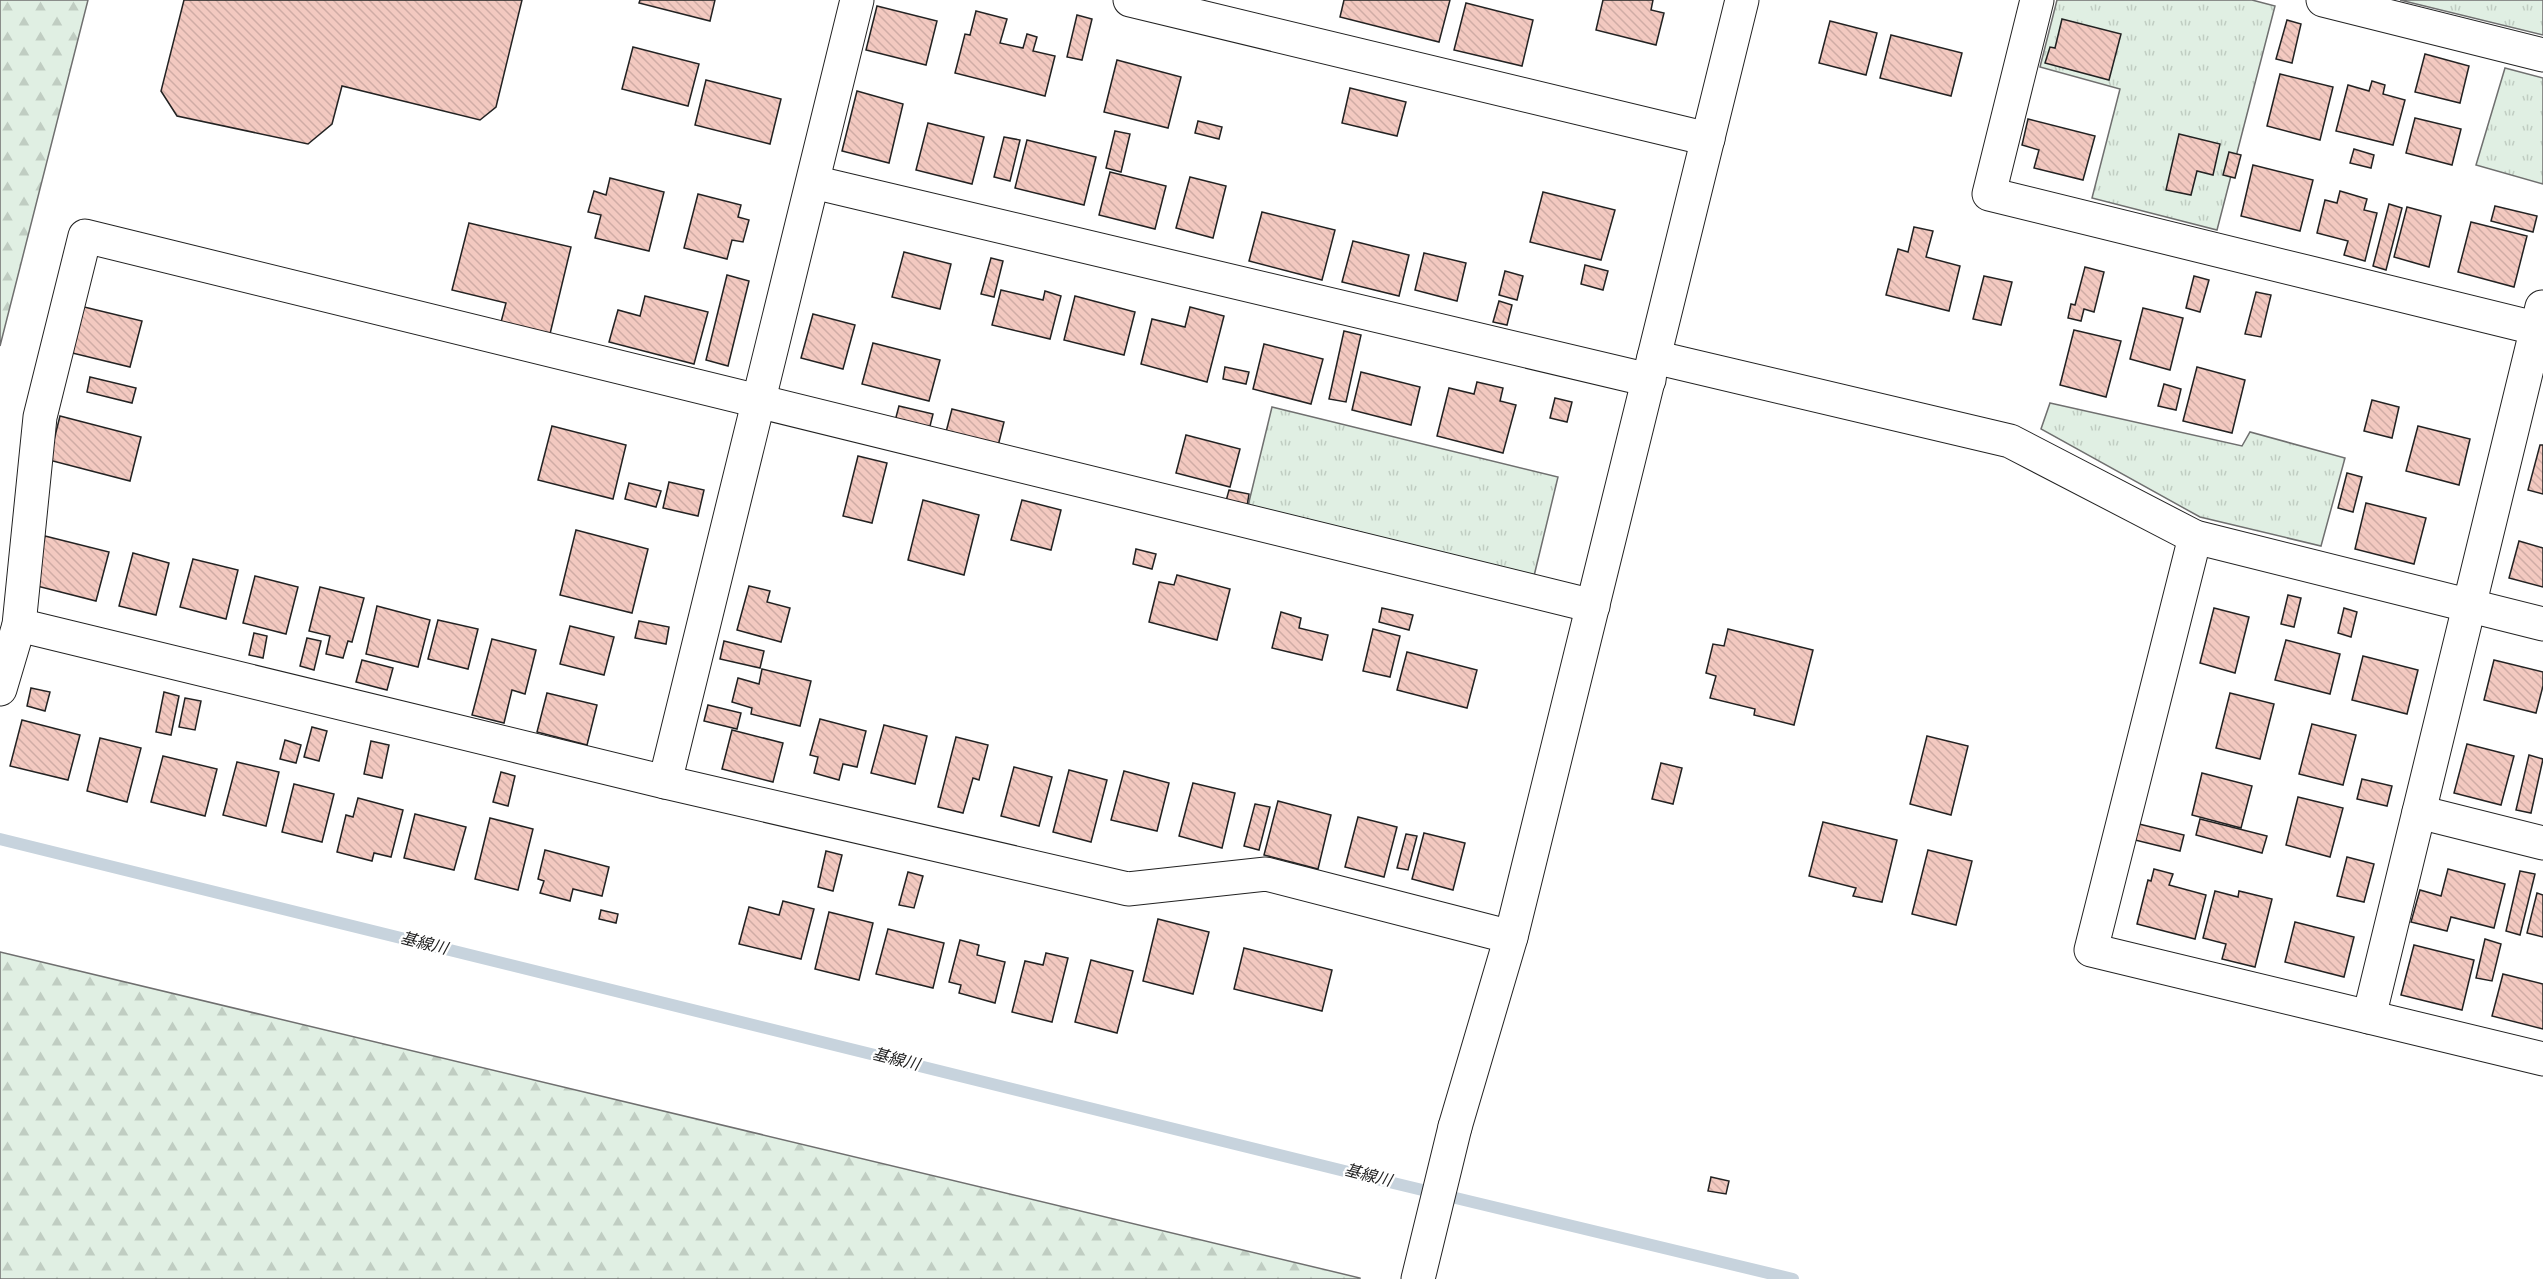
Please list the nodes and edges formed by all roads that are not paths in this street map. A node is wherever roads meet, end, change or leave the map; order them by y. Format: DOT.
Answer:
graph roads {
  1 [pos="857,0"];
  2 [pos="1130,0"];
  3 [pos="1742,0"];
  4 [pos="2037,0"];
  5 [pos="2323,0"];
  6 [pos="2543,55"];
  7 [pos="1708,139"];
  8 [pos="813,182"];
  9 [pos="2541,321"];
  10 [pos="1651,369"];
  11 [pos="759,402"];
  12 [pos="2194,537"];
  13 [pos="1593,606"];
  14 [pos="2469,606"];
  15 [pos="2543,624"];
  16 [pos="19,625"];
  17 [pos="0,689"];
  18 [pos="665,782"];
  19 [pos="2419,812"];
  20 [pos="2543,843"];
  21 [pos="1511,937"];
  22 [pos="2369,1017"];
  23 [pos="2543,1059"];
  24 [pos="1418,1277"];
  1 -- 8 [label="street"];
  2 -- 7 [label="street"];
  3 -- 7 [label="street"];
  4 -- 9 [label="street"];
  5 -- 6 [label="street"];
  7 -- 10 [label="street"];
  8 -- 10 [label="street"];
  8 -- 11 [label="street"];
  9 -- 14 [label="street"];
  10 -- 12 [label="street"];
  10 -- 13 [label="street"];
  11 -- 13 [label="street"];
  11 -- 16 [label="street"];
  11 -- 18 [label="street"];
  12 -- 14 [label="street"];
  12 -- 22 [label="street"];
  13 -- 21 [label="street"];
  14 -- 15 [label="street"];
  14 -- 19 [label="street"];
  16 -- 17 [label="street"];
  16 -- 18 [label="street"];
  18 -- 21 [label="street"];
  19 -- 20 [label="street"];
  19 -- 22 [label="street"];
  21 -- 24 [label="street"];
  22 -- 23 [label="street"];
}
